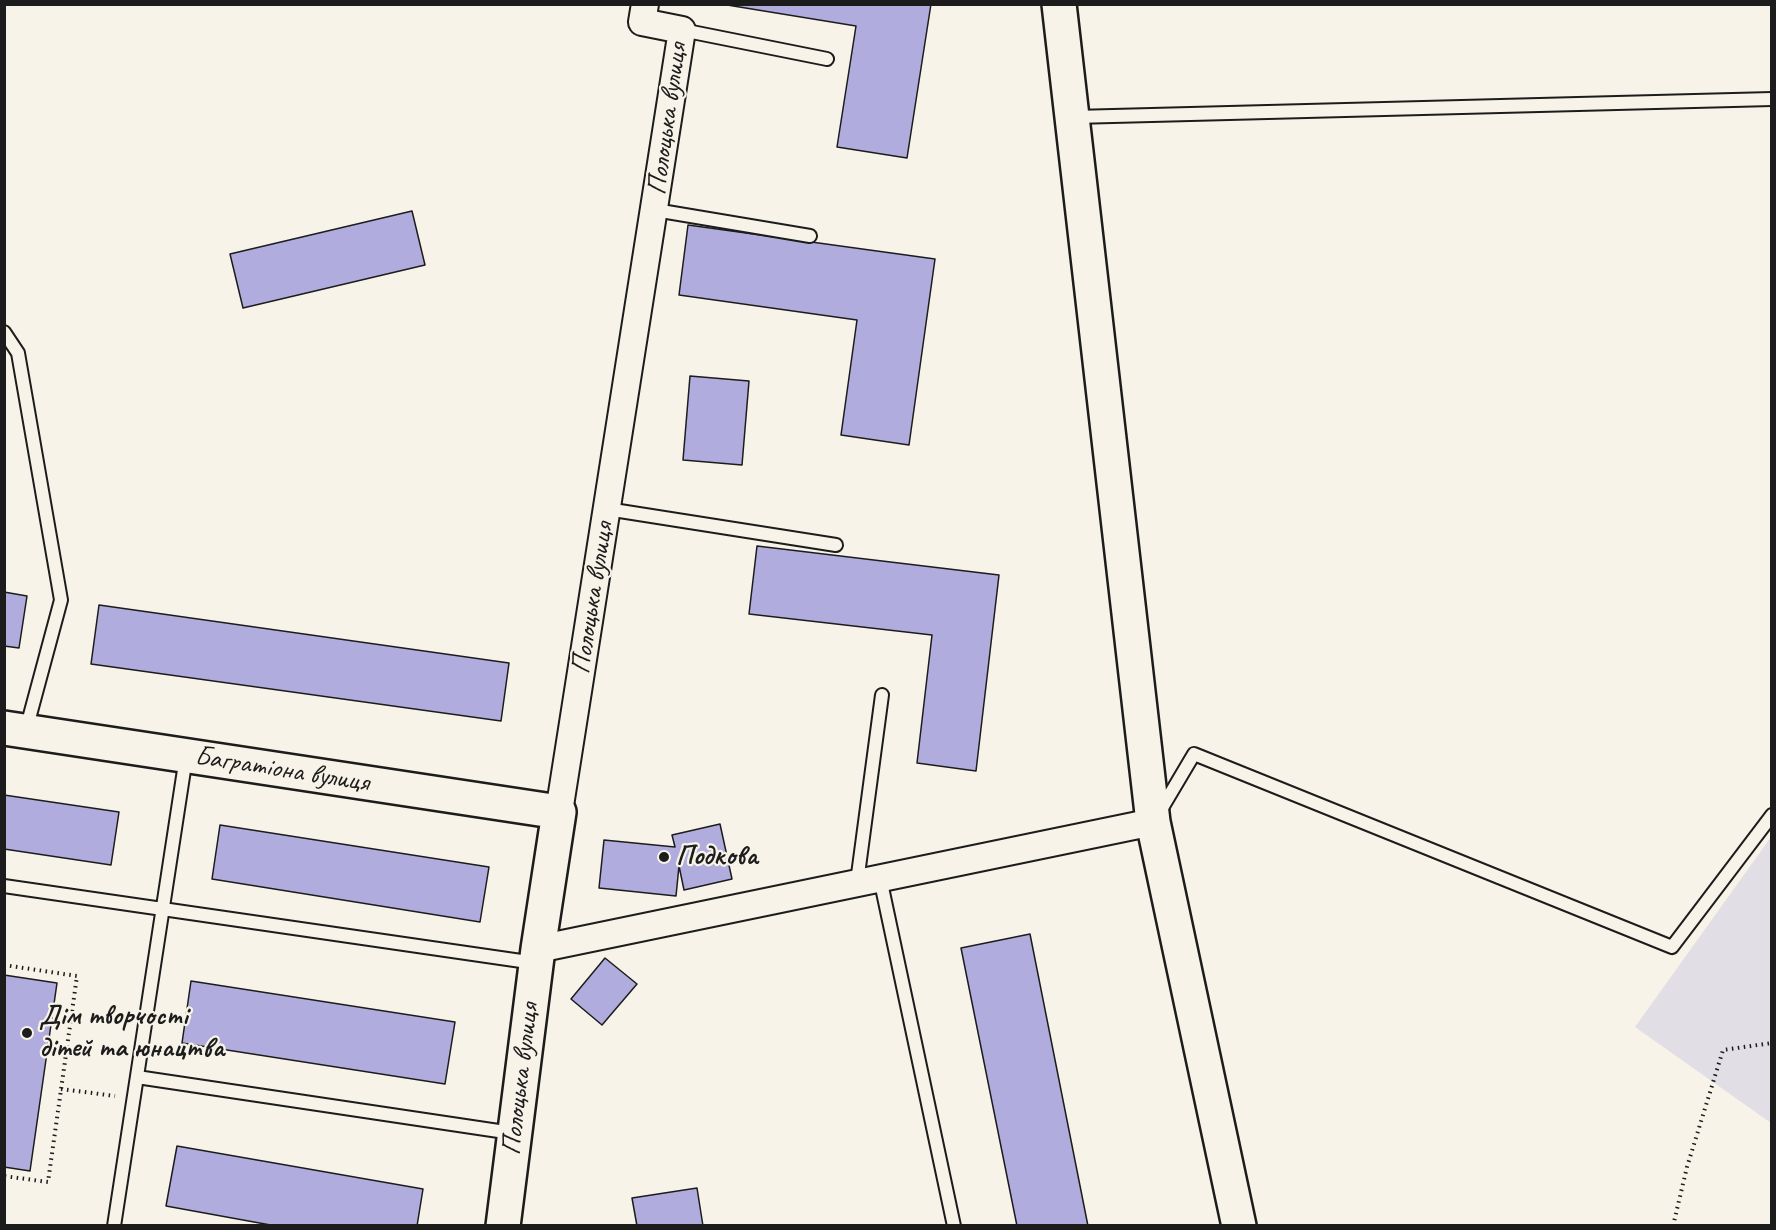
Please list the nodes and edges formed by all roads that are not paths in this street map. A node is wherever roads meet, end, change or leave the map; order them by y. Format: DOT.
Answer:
graph roads {
  1 [pos="645,4"];
  2 [pos="1059,4"];
  3 [pos="682,30"];
  4 [pos="827,59"];
  5 [pos="1772,99"];
  6 [pos="1072,117"];
  7 [pos="655,210"];
  8 [pos="810,236"];
  9 [pos="4,332"];
  10 [pos="607,509"];
  11 [pos="836,544"];
  12 [pos="882,695"];
  13 [pos="15,730"];
  14 [pos="186,755"];
  15 [pos="559,812"];
  16 [pos="1772,815"];
  17 [pos="1154,822"];
  18 [pos="868,880"];
  19 [pos="4,886"];
  20 [pos="163,908"];
  21 [pos="537,956"];
  22 [pos="137,1077"];
  23 [pos="514,1133"];
  24 [pos="114,1226"];
  25 [pos="503,1226"];
  26 [pos="954,1226"];
  27 [pos="1239,1226"];
  1 -- 3 [label="street, Полоцька вулиця"];
  2 -- 6 [label="street"];
  3 -- 4 [label="lane"];
  3 -- 7 [label="street, Полоцька вулиця"];
  5 -- 6 [label="lane"];
  6 -- 17 [label="street"];
  7 -- 8 [label="lane"];
  7 -- 10 [label="street, Полоцька вулиця"];
  9 -- 13 [label="lane"];
  10 -- 11 [label="lane"];
  10 -- 15 [label="street, Полоцька вулиця"];
  12 -- 18 [label="lane"];
  13 -- 14 [label="street, Багратіона вулиця"];
  14 -- 15 [label="street, Багратіона вулиця"];
  14 -- 20 [label="lane"];
  15 -- 21 [label="street, Полоцька вулиця"];
  16 -- 17 [label="lane"];
  17 -- 18 [label="street"];
  17 -- 27 [label="street"];
  18 -- 21 [label="street"];
  18 -- 26 [label="lane"];
  19 -- 20 [label="lane"];
  20 -- 21 [label="lane"];
  20 -- 22 [label="lane"];
  21 -- 23 [label="street, Полоцька вулиця"];
  22 -- 23 [label="lane"];
  22 -- 24 [label="lane"];
  23 -- 25 [label="street, Полоцька вулиця"];
}
